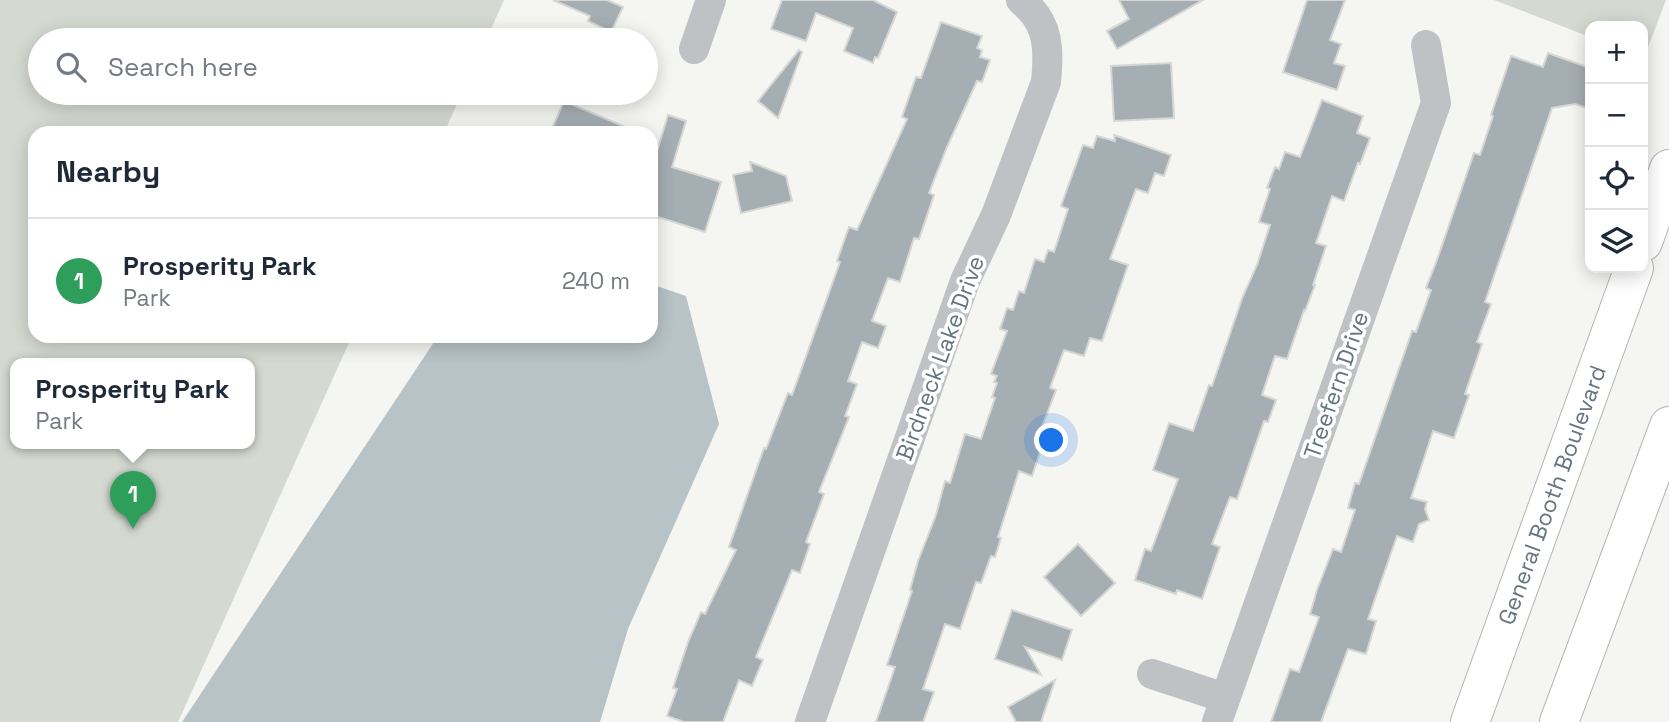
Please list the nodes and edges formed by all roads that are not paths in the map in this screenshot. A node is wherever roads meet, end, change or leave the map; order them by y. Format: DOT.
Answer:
graph roads {
  1 [pos="711,0"];
  2 [pos="1021,0"];
  3 [pos="1426,45"];
  4 [pos="694,50"];
  5 [pos="1669,169"];
  6 [pos="1648,228"];
  7 [pos="1632,273"];
  8 [pos="1669,426"];
  9 [pos="1152,674"];
  10 [pos="1221,710"];
  11 [pos="810,722"];
  12 [pos="1470,722"];
  13 [pos="1559,722"];
  1 -- 4 [label="street"];
  2 -- 11 [label="street, Birdneck Lake Drive"];
  3 -- 10 [label="street, Treefern Drive"];
  5 -- 6 [label="highway"];
  7 -- 12 [label="highway, General Booth Boulevard"];
  8 -- 13 [label="highway"];
  9 -- 10 [label="street"];
}
